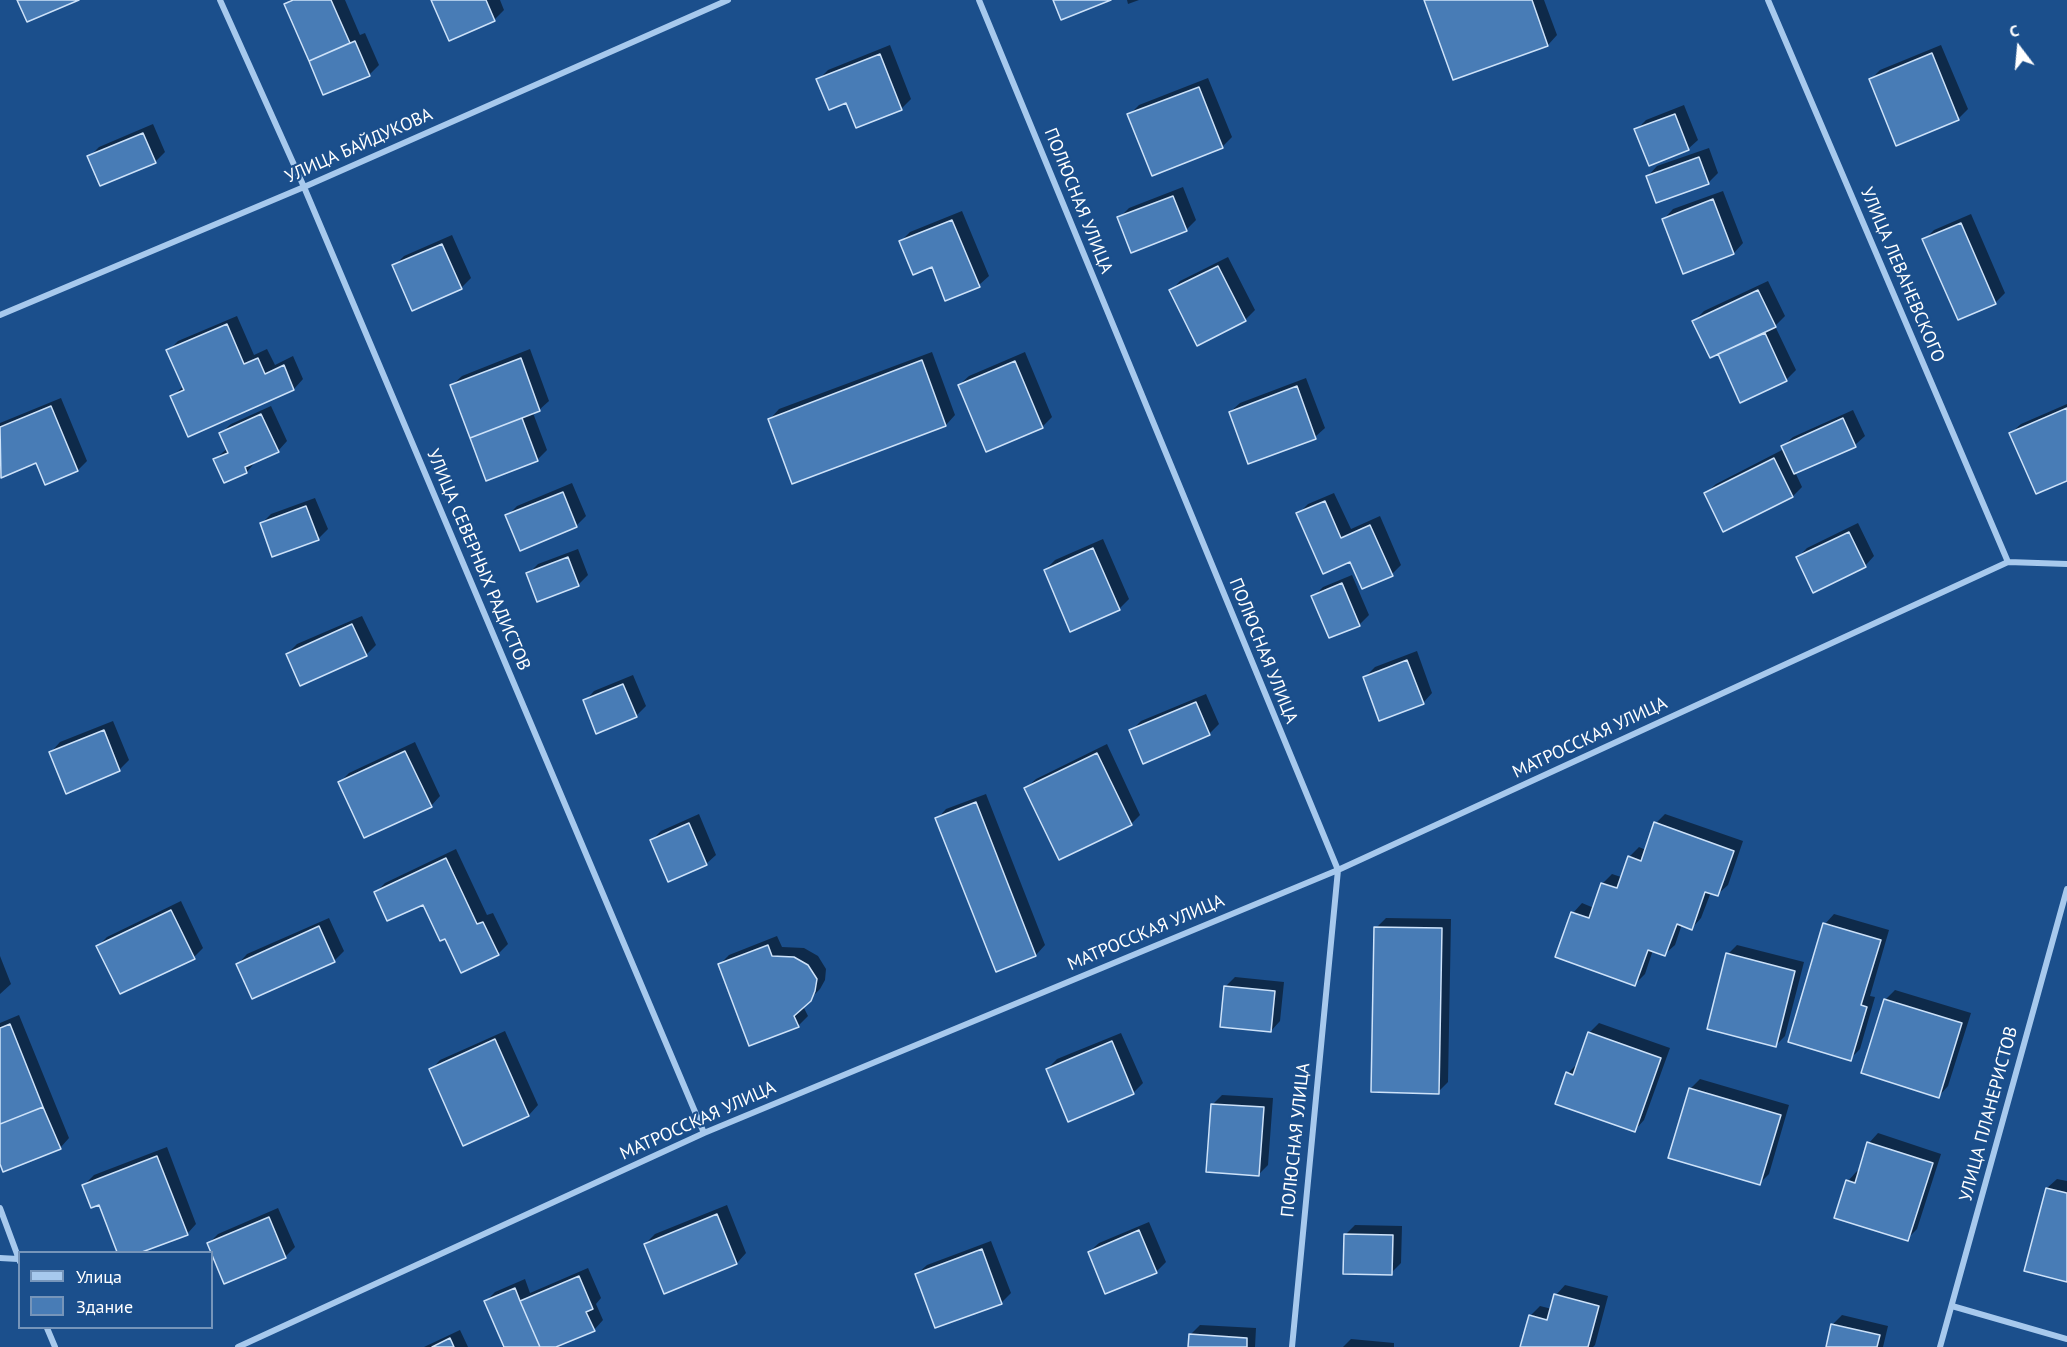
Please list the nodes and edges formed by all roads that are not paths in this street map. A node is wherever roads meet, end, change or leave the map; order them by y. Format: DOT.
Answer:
graph roads {
  1 [pos="220,0"];
  2 [pos="728,0"];
  3 [pos="979,0"];
  4 [pos="1768,0"];
  5 [pos="304,187"];
  6 [pos="0,315"];
  7 [pos="2008,562"];
  8 [pos="2067,564"];
  9 [pos="1338,870"];
  10 [pos="2067,889"];
  11 [pos="704,1133"];
  12 [pos="0,1208"];
  13 [pos="18,1257"];
  14 [pos="0,1258"];
  15 [pos="18,1260"];
  16 [pos="1952,1306"];
  17 [pos="47,1329"];
  18 [pos="2067,1339"];
  19 [pos="55,1347"];
  20 [pos="238,1347"];
  21 [pos="1292,1347"];
  22 [pos="1940,1347"];
  1 -- 5 [label="street, УЛИЦА СЕВЕРНЫХ РАДИСТОВ"];
  2 -- 5 [label="street, УЛИЦА БАЙДУКОВА"];
  3 -- 9 [label="street, ПОЛЮСНАЯ УЛИЦА"];
  4 -- 7 [label="street, УЛИЦА ЛЕВАНЕВСКОГО"];
  5 -- 6 [label="street, УЛИЦА БАЙДУКОВА"];
  5 -- 11 [label="street, УЛИЦА СЕВЕРНЫХ РАДИСТОВ"];
  7 -- 8 [label="street, МАТРОССКАЯ УЛИЦА"];
  7 -- 9 [label="street, МАТРОССКАЯ УЛИЦА"];
  9 -- 11 [label="street, МАТРОССКАЯ УЛИЦА"];
  9 -- 21 [label="street, ПОЛЮСНАЯ УЛИЦА"];
  10 -- 16 [label="street, УЛИЦА ПЛАНЕРИСТОВ"];
  11 -- 20 [label="street, МАТРОССКАЯ УЛИЦА"];
  12 -- 13 [label="street"];
  14 -- 15 [label="street"];
  16 -- 18 [label="street"];
  16 -- 22 [label="street, УЛИЦА ПЛАНЕРИСТОВ"];
  17 -- 19 [label="street"];
}
